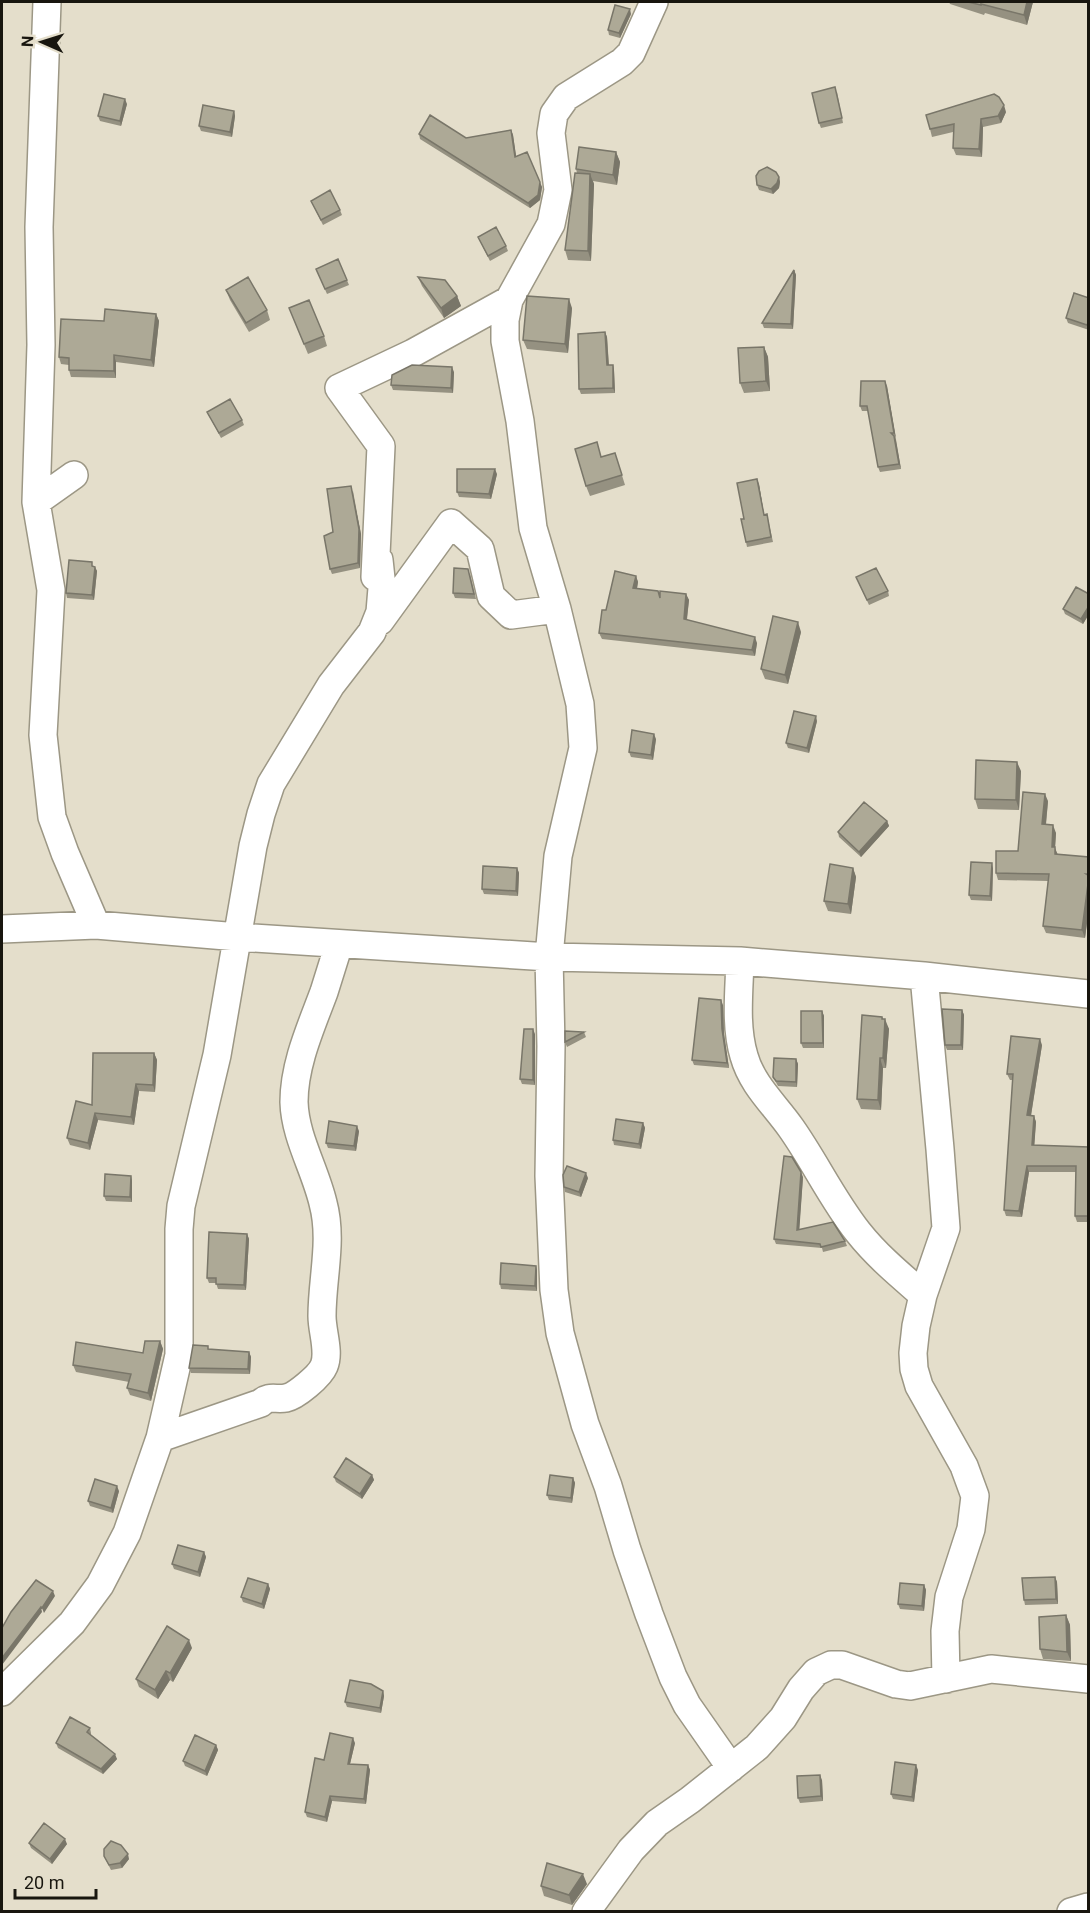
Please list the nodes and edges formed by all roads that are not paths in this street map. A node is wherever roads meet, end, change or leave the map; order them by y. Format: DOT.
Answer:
graph roads {
  1 [pos="47,2"];
  2 [pos="654,2"];
  3 [pos="509,300"];
  4 [pos="74,475"];
  5 [pos="36,502"];
  6 [pos="379,560"];
  7 [pos="557,609"];
  8 [pos="372,632"];
  9 [pos="96,926"];
  10 [pos="2,929"];
  11 [pos="238,937"];
  12 [pos="339,944"];
  13 [pos="549,957"];
  14 [pos="740,961"];
  15 [pos="924,976"];
  16 [pos="1089,994"];
  17 [pos="923,1295"];
  18 [pos="160,1438"];
  19 [pos="946,1678"];
  20 [pos="1089,1678"];
  21 [pos="2,1692"];
  22 [pos="731,1768"];
  23 [pos="594,1905"];
  24 [pos="1089,1907"];
  25 [pos="1071,1911"];
  1 -- 5 [label="street"];
  2 -- 3 [label="street"];
  3 -- 7 [label="street"];
  3 -- 8 [label="street"];
  4 -- 5 [label="street"];
  5 -- 9 [label="street"];
  6 -- 8 [label="street"];
  7 -- 8 [label="street"];
  7 -- 13 [label="street"];
  8 -- 11 [label="street"];
  9 -- 10 [label="street"];
  9 -- 11 [label="street"];
  11 -- 12 [label="street"];
  11 -- 18 [label="street"];
  12 -- 13 [label="street"];
  12 -- 18 [label="street"];
  13 -- 14 [label="street"];
  13 -- 22 [label="street"];
  14 -- 15 [label="street"];
  14 -- 17 [label="street"];
  15 -- 16 [label="street"];
  15 -- 17 [label="street"];
  17 -- 19 [label="street"];
  18 -- 21 [label="street"];
  19 -- 20 [label="street"];
  19 -- 22 [label="street"];
  22 -- 23 [label="street"];
  24 -- 25 [label="street"];
}
